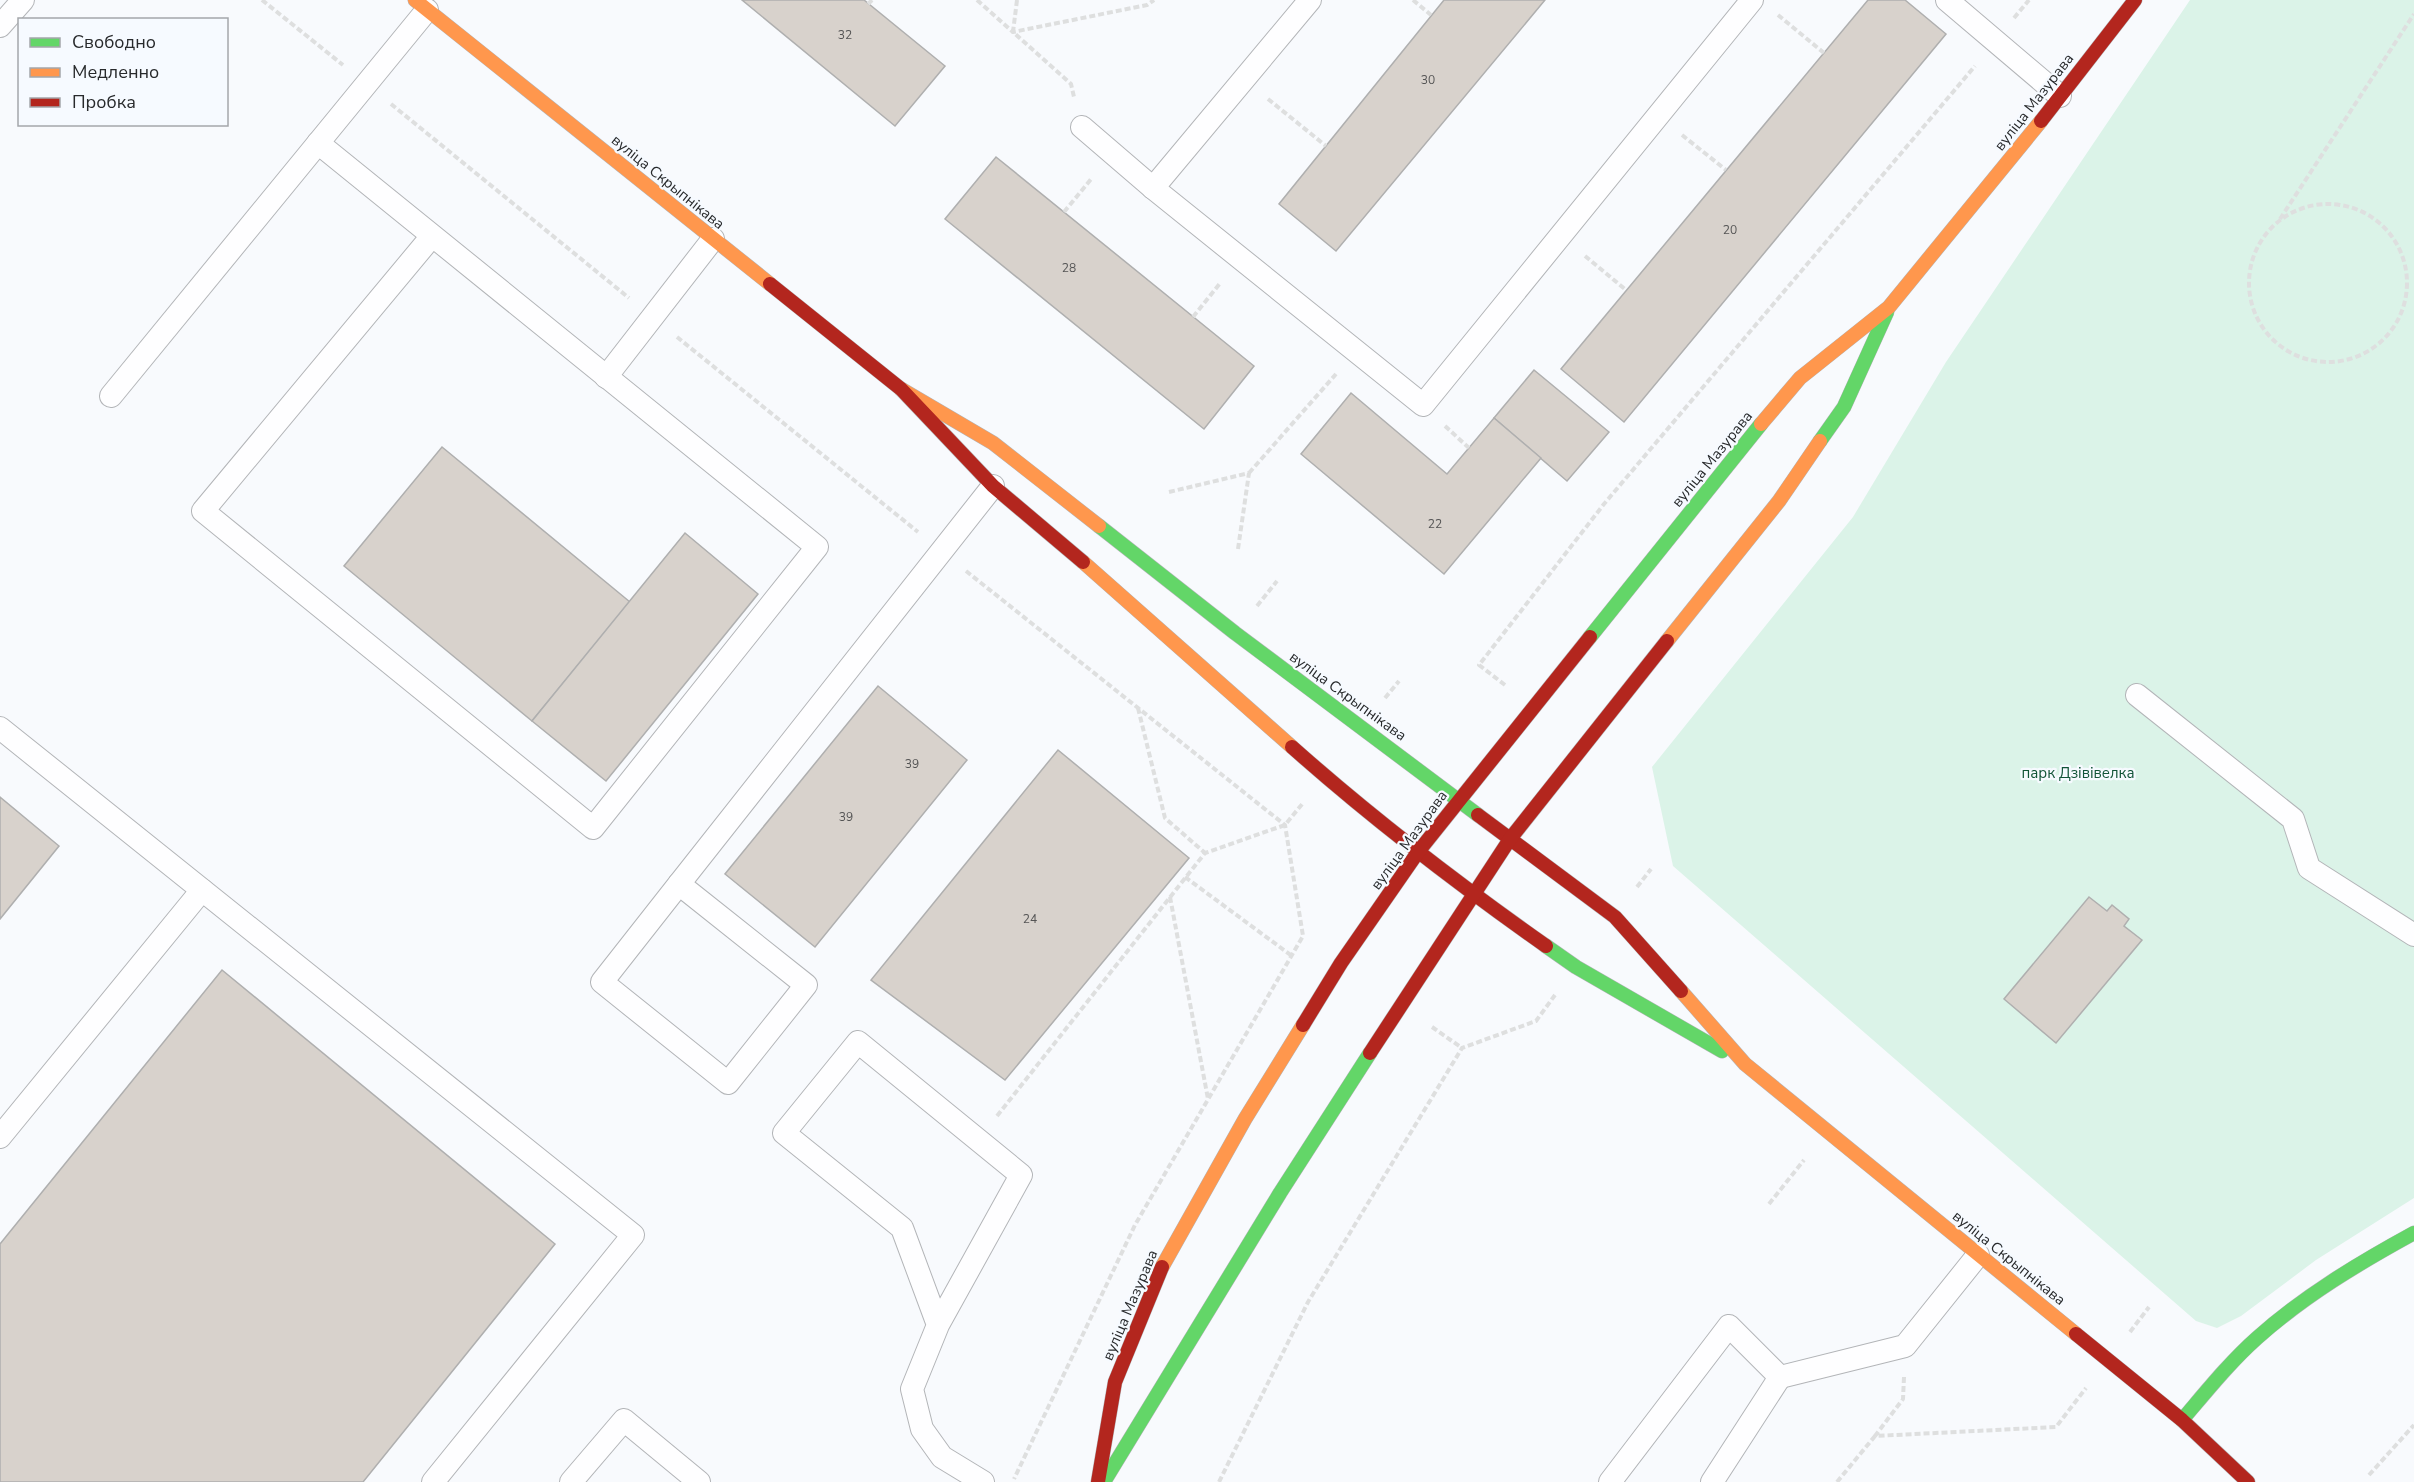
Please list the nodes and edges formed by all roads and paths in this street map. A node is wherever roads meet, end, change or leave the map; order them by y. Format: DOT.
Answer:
graph roads {
  1 [pos="23,0"];
  2 [pos="262,0"];
  3 [pos="977,0"];
  4 [pos="1017,0"];
  5 [pos="1155,0"];
  6 [pos="1310,0"];
  7 [pos="1413,0"];
  8 [pos="1752,0"];
  9 [pos="1947,0"];
  10 [pos="2029,0"];
  11 [pos="2135,0"];
  12 [pos="421,5"];
  13 [pos="2414,14"];
  14 [pos="1431,15"];
  15 [pos="1777,15"];
  16 [pos="0,26"];
  17 [pos="1014,32"];
  18 [pos="1996,42"];
  19 [pos="1824,53"];
  20 [pos="1244,80"];
  21 [pos="1071,84"];
  22 [pos="367,85"];
  23 [pos="2060,96"];
  24 [pos="1657,115"];
  25 [pos="1082,127"];
  26 [pos="318,143"];
  27 [pos="1326,146"];
  28 [pos="1113,153"];
  29 [pos="1726,170"];
  30 [pos="1153,188"];
  31 [pos="1064,212"];
  32 [pos="2279,219"];
  33 [pos="1559,235"];
  34 [pos="432,236"];
  35 [pos="713,239"];
  36 [pos="1241,258"];
  37 [pos="2414,286"];
  38 [pos="1626,290"];
  39 [pos="2408,291"];
  40 [pos="1889,308"];
  41 [pos="653,317"];
  42 [pos="1193,317"];
  43 [pos="1356,350"];
  44 [pos="606,377"];
  45 [pos="901,389"];
  46 [pos="111,396"];
  47 [pos="1249,473"];
  48 [pos="993,486"];
  49 [pos="1169,492"];
  50 [pos="1238,549"];
  51 [pos="943,552"];
  52 [pos="1399,681"];
  53 [pos="1512,691"];
  54 [pos="2137,695"];
  55 [pos="1381,704"];
  56 [pos="1138,708"];
  57 [pos="0,728"];
  58 [pos="1459,799"];
  59 [pos="1305,800"];
  60 [pos="1286,825"];
  61 [pos="1510,839"];
  62 [pos="1418,852"];
  63 [pos="1205,853"];
  64 [pos="1651,869"];
  65 [pos="1185,877"];
  66 [pos="679,884"];
  67 [pos="202,890"];
  68 [pos="1633,893"];
  69 [pos="1472,894"];
  70 [pos="1170,897"];
  71 [pos="2414,935"];
  72 [pos="1292,956"];
  73 [pos="1556,994"];
  74 [pos="1432,1027"];
  75 [pos="1462,1048"];
  76 [pos="1745,1064"];
  77 [pos="1208,1100"];
  78 [pos="1826,1131"];
  79 [pos="0,1137"];
  80 [pos="978,1139"];
  81 [pos="1769,1204"];
  82 [pos="2414,1233"];
  83 [pos="1978,1255"];
  84 [pos="938,1325"];
  85 [pos="1905,1346"];
  86 [pos="1780,1377"];
  87 [pos="2182,1419"];
  88 [pos="2414,1425"];
  89 [pos="2056,1427"];
  90 [pos="1875,1436"];
  91 [pos="2368,1475"];
  92 [pos="433,1482"];
  93 [pos="571,1482"];
  94 [pos="699,1482"];
  95 [pos="982,1482"];
  96 [pos="1013,1482"];
  97 [pos="1098,1482"];
  98 [pos="1104,1482"];
  99 [pos="1219,1482"];
  100 [pos="1610,1482"];
  101 [pos="1712,1482"];
  102 [pos="1837,1482"];
  103 [pos="2248,1482"];
  1 -- 16 [label="lane"];
  2 -- 22 [label="path"];
  3 -- 17 [label="path"];
  4 -- 17 [label="path"];
  5 -- 17 [label="path"];
  6 -- 20 [label="lane"];
  7 -- 14 [label="path"];
  8 -- 24 [label="lane"];
  9 -- 18 [label="lane"];
  10 -- 18 [label="path"];
  11 -- 23 [label="main road, вуліца Мазурава"];
  12 -- 22 [label="lane"];
  12 -- 35 [label="main road, вуліца Скрыпнікава"];
  13 -- 32 [label="path"];
  15 -- 19 [label="path"];
  17 -- 21 [label="path"];
  18 -- 23 [label="lane"];
  18 -- 53 [label="path"];
  20 -- 27 [label="path"];
  20 -- 30 [label="lane"];
  22 -- 26 [label="lane"];
  22 -- 41 [label="path"];
  23 -- 40 [label="main road, вуліца Мазурава"];
  24 -- 29 [label="path"];
  24 -- 33 [label="lane"];
  25 -- 28 [label="lane"];
  26 -- 34 [label="lane"];
  26 -- 46 [label="lane"];
  28 -- 30 [label="lane"];
  28 -- 31 [label="path"];
  30 -- 36 [label="lane"];
  32 -- 39 [label="path"];
  32 -- 39 [label="path"];
  33 -- 38 [label="path"];
  33 -- 43 [label="lane"];
  34 -- 44 [label="lane"];
  34 -- 44 [label="lane"];
  35 -- 41 [label="lane"];
  35 -- 45 [label="main road, вуліца Скрыпнікава"];
  36 -- 42 [label="path"];
  36 -- 43 [label="lane"];
  37 -- 39 [label="path"];
  40 -- 58 [label="main road, вуліца Мазурава"];
  40 -- 61 [label="main road, вуліца Мазурава"];
  41 -- 44 [label="lane"];
  41 -- 51 [label="path"];
  43 -- 47 [label="path"];
  45 -- 48 [label="main road, вуліца Скрыпнікава"];
  45 -- 58 [label="main road, вуліца Скрыпнікава"];
  47 -- 49 [label="path"];
  47 -- 50 [label="path"];
  48 -- 51 [label="lane"];
  48 -- 62 [label="main road, вуліца Скрыпнікава"];
  51 -- 56 [label="path"];
  51 -- 66 [label="lane"];
  52 -- 55 [label="path"];
  54 -- 71 [label="lane"];
  56 -- 60 [label="path"];
  56 -- 63 [label="path"];
  57 -- 67 [label="lane"];
  58 -- 61 [label="main road, вуліца Скрыпнікава"];
  58 -- 62 [label="main road, вуліца Мазурава"];
  59 -- 60 [label="path"];
  60 -- 63 [label="path"];
  60 -- 72 [label="path"];
  61 -- 69 [label="main road, вуліца Мазурава"];
  61 -- 76 [label="main road, вуліца Скрыпнікава"];
  62 -- 69 [label="main road, вуліца Скрыпнікава"];
  62 -- 97 [label="main road, вуліца Мазурава"];
  63 -- 65 [label="path"];
  64 -- 68 [label="path"];
  65 -- 70 [label="path"];
  65 -- 72 [label="path"];
  66 -- 66 [label="lane"];
  67 -- 79 [label="lane"];
  67 -- 92 [label="lane"];
  69 -- 76 [label="main road, вуліца Скрыпнікава"];
  69 -- 98 [label="main road, вуліца Мазурава"];
  70 -- 77 [label="path"];
  70 -- 80 [label="path"];
  72 -- 77 [label="path"];
  73 -- 75 [label="path"];
  74 -- 75 [label="path"];
  75 -- 99 [label="path"];
  76 -- 78 [label="main road, вуліца Скрыпнікава"];
  77 -- 96 [label="path"];
  78 -- 81 [label="path"];
  78 -- 83 [label="main road, вуліца Скрыпнікава"];
  80 -- 84 [label="lane"];
  80 -- 84 [label="lane"];
  82 -- 87 [label="main road"];
  83 -- 85 [label="lane"];
  83 -- 87 [label="main road, вуліца Скрыпнікава"];
  84 -- 95 [label="lane"];
  85 -- 86 [label="lane"];
  85 -- 90 [label="path"];
  86 -- 100 [label="lane"];
  86 -- 101 [label="lane"];
  87 -- 103 [label="main road, вуліца Скрыпнікава"];
  88 -- 91 [label="path"];
  89 -- 90 [label="path"];
  90 -- 102 [label="path"];
  93 -- 94 [label="lane"];
}
